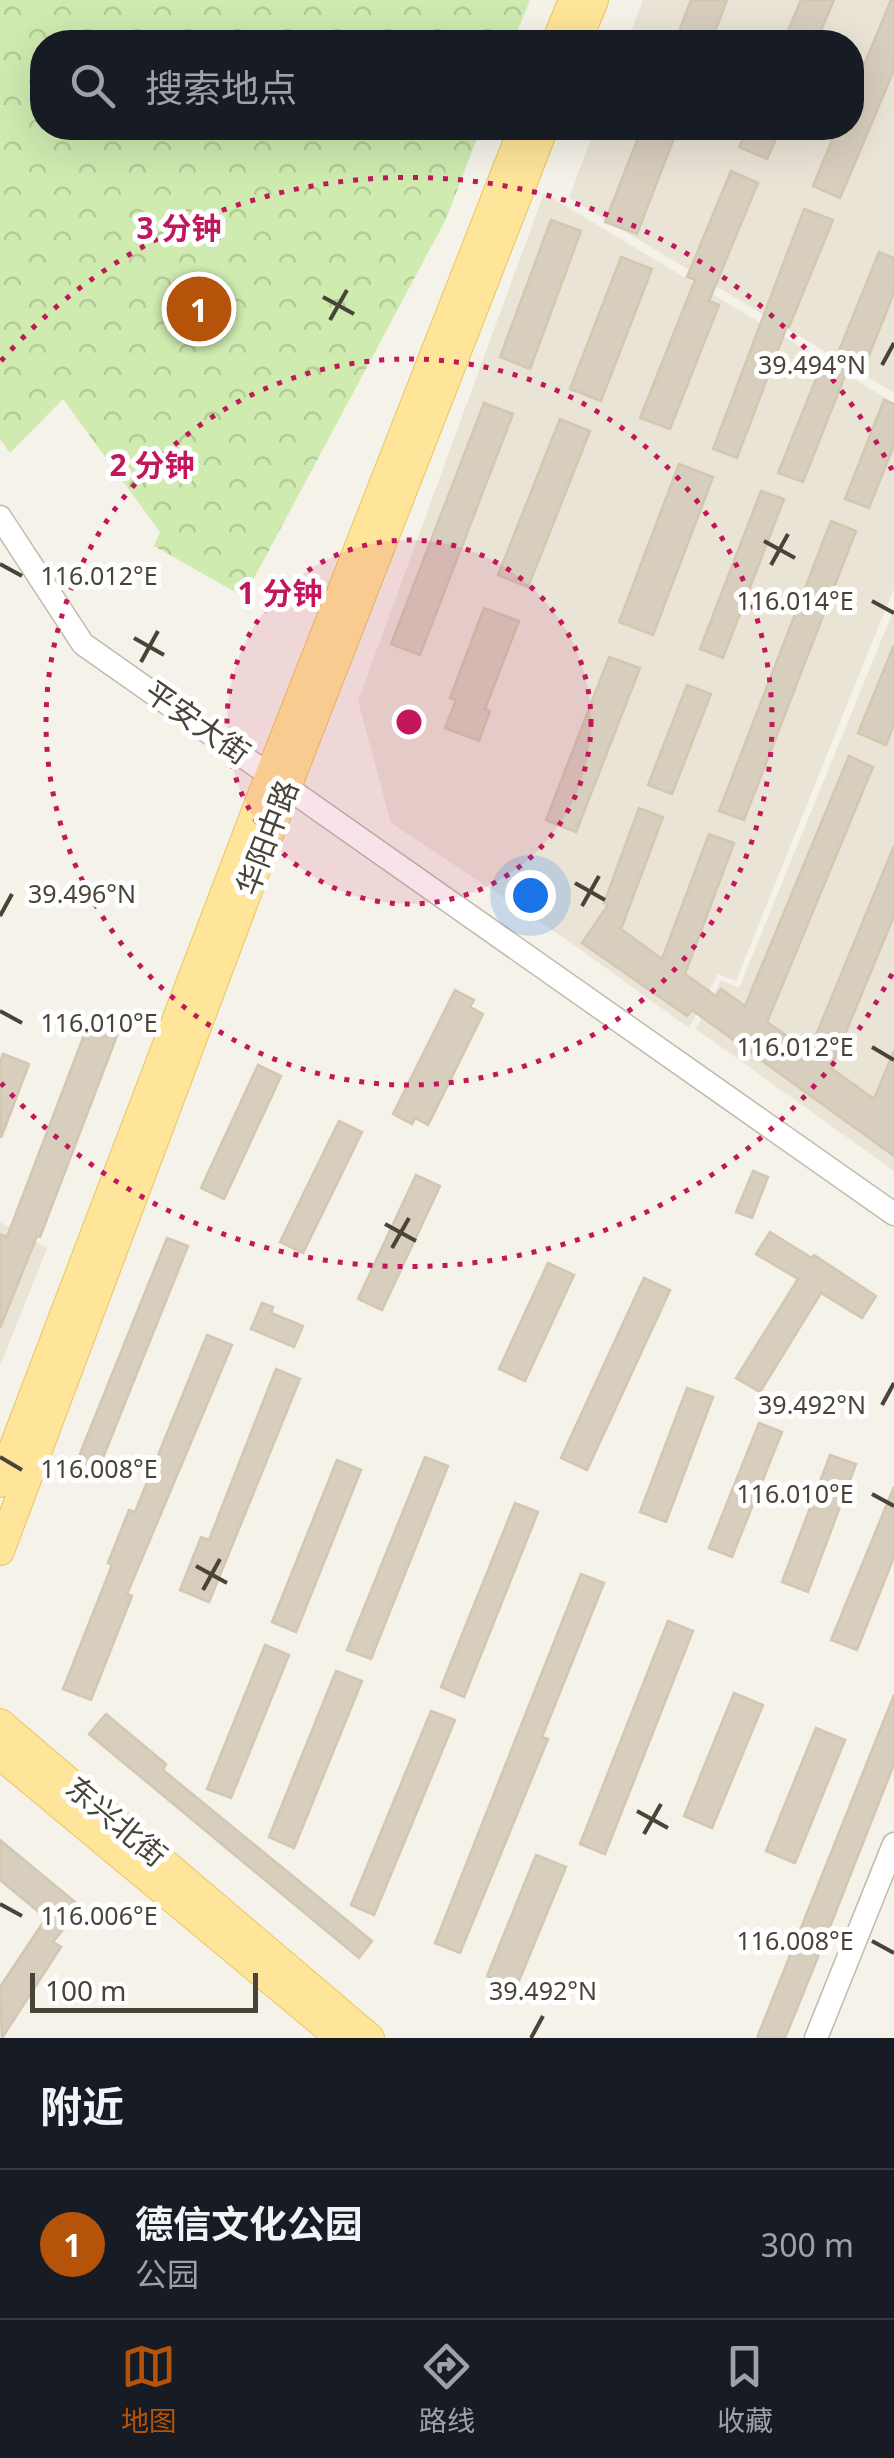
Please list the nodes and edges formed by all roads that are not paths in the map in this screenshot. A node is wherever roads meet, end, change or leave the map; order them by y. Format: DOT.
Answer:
graph roads {
  1 [pos="572,0"];
  2 [pos="594,0"];
  3 [pos="561,30"];
  4 [pos="582,30"];
  5 [pos="519,140"];
  6 [pos="539,140"];
  7 [pos="0,517"];
  8 [pos="279,780"];
  9 [pos="894,1214"];
  10 [pos="0,1483"];
  11 [pos="0,1551"];
  12 [pos="0,1724"];
  13 [pos="0,1755"];
  14 [pos="894,1844"];
  15 [pos="340,2038"];
  16 [pos="370,2038"];
  17 [pos="816,2038"];
  1 -- 3 [label="main road"];
  2 -- 4 [label="main road"];
  5 -- 8 [label="main road, 华阳中路"];
  6 -- 8 [label="main road, 华阳中路"];
  7 -- 8 [label="street, 平安大街"];
  8 -- 9 [label="street, 平安大街"];
  8 -- 10 [label="main road, 华阳中路"];
  8 -- 11 [label="main road, 华阳中路"];
  12 -- 16 [label="main road, 东兴北街"];
  13 -- 15 [label="main road, 东兴北街"];
  14 -- 17 [label="street"];
}
